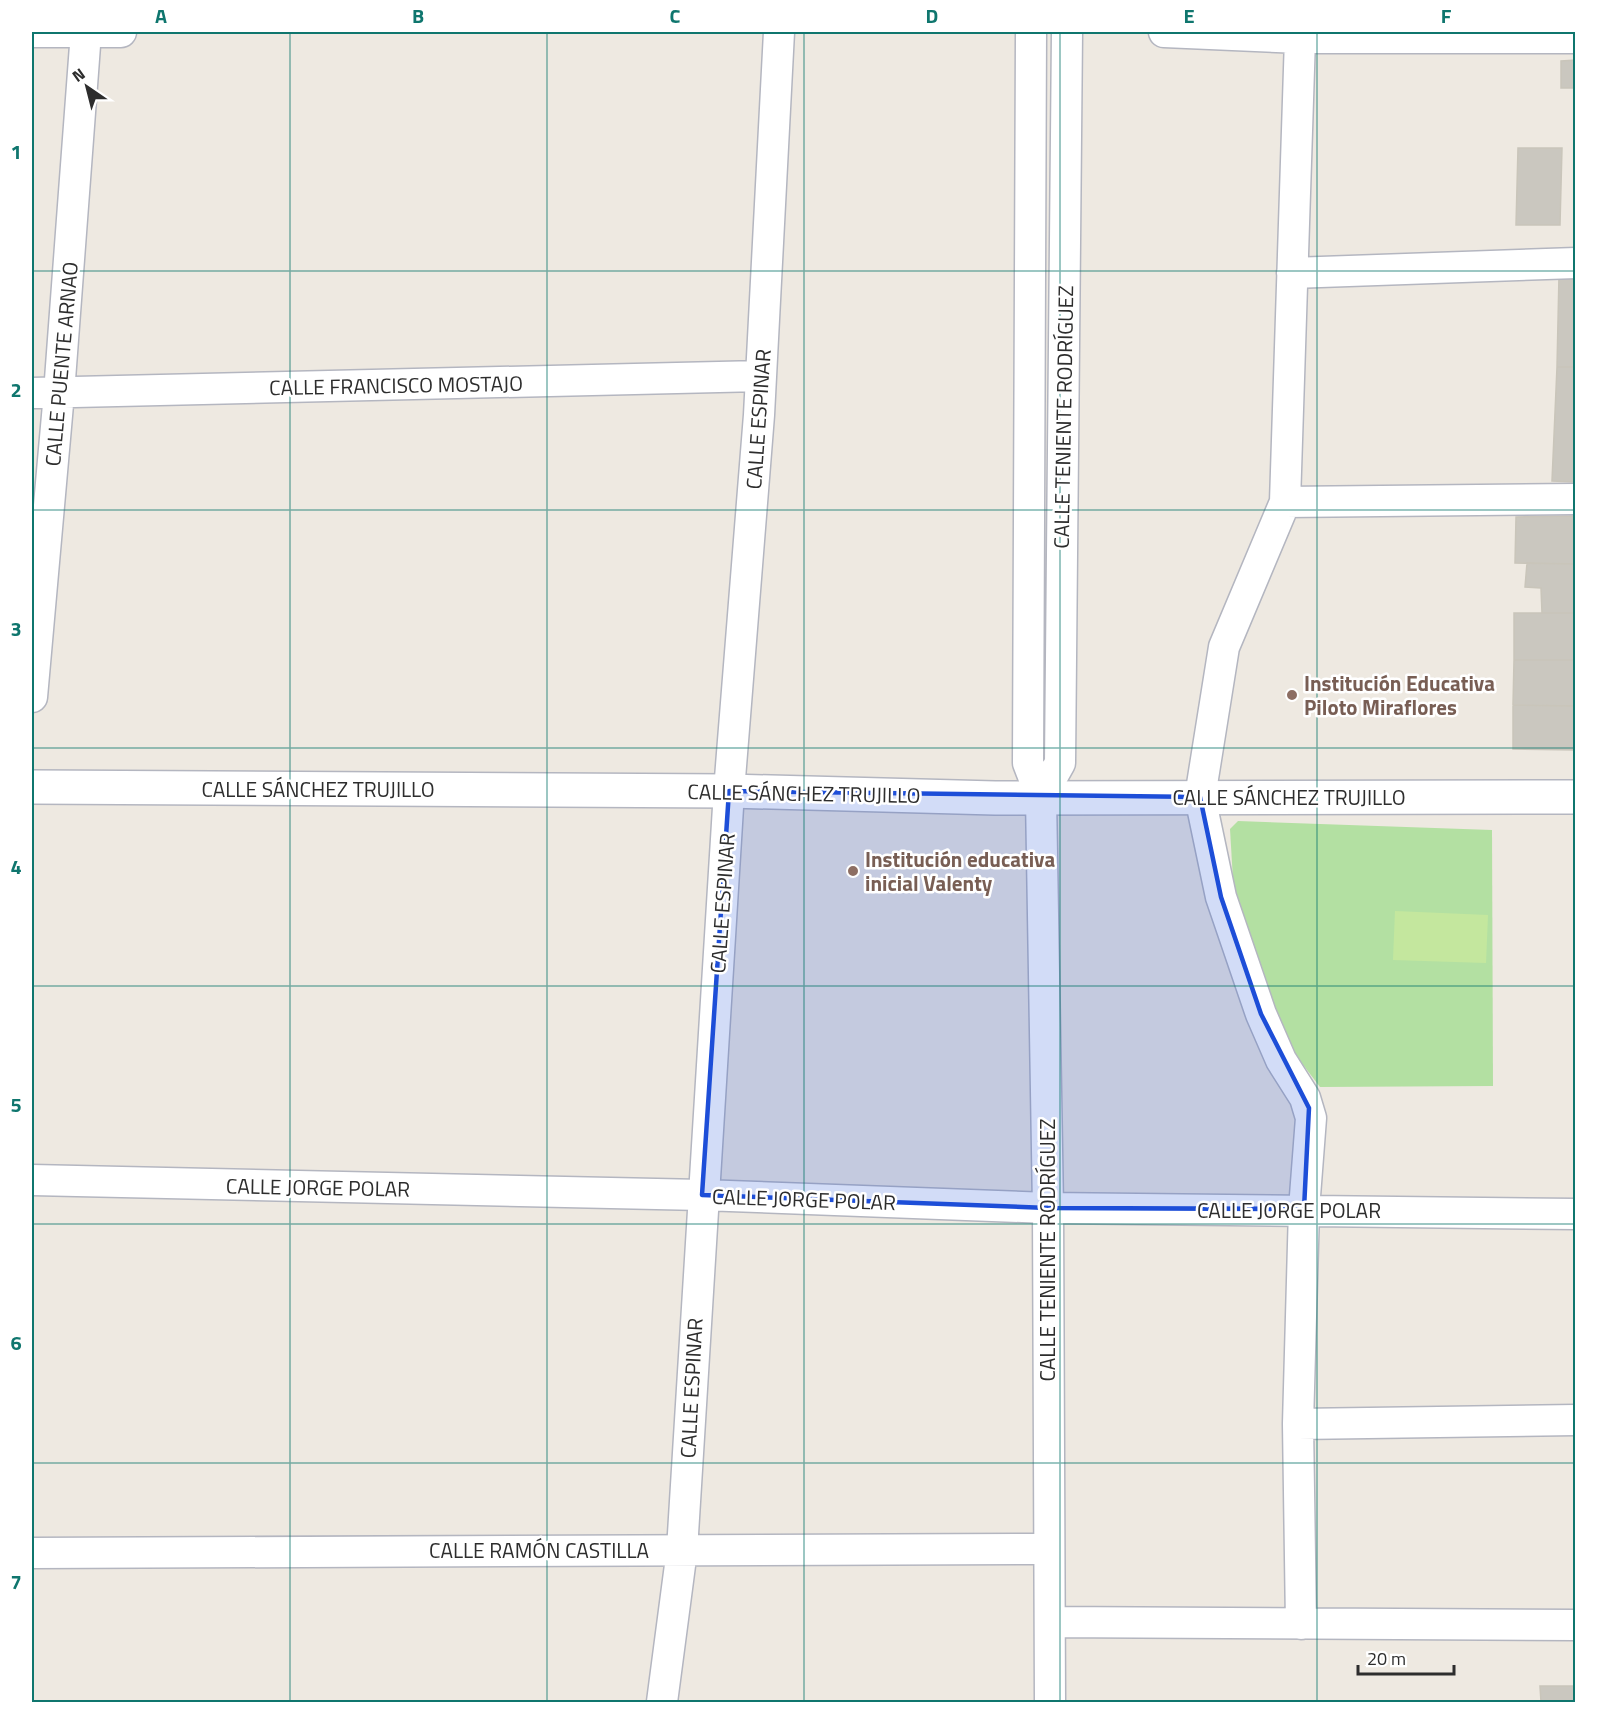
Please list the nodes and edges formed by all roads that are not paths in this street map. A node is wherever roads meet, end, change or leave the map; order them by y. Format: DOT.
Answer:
graph roads {
  1 [pos="32,32"];
  2 [pos="86,32"];
  3 [pos="121,32"];
  4 [pos="779,32"];
  5 [pos="1031,32"];
  6 [pos="1067,32"];
  7 [pos="1164,32"];
  8 [pos="1300,38"];
  9 [pos="1575,39"];
  10 [pos="1575,263"];
  11 [pos="1292,273"];
  12 [pos="761,376"];
  13 [pos="45,393"];
  14 [pos="1575,499"];
  15 [pos="1285,502"];
  16 [pos="32,697"];
  17 [pos="32,787"];
  18 [pos="729,791"];
  19 [pos="1041,797"];
  20 [pos="1200,797"];
  21 [pos="1575,797"];
  22 [pos="32,1180"];
  23 [pos="702,1195"];
  24 [pos="1048,1208"];
  25 [pos="1304,1209"];
  26 [pos="1575,1214"];
  27 [pos="1575,1420"];
  28 [pos="1298,1424"];
  29 [pos="1047,1549"];
  30 [pos="682,1550"];
  31 [pos="32,1553"];
  32 [pos="1050,1622"];
  33 [pos="1301,1624"];
  34 [pos="1575,1624"];
  35 [pos="662,1702"];
  36 [pos="1050,1702"];
  1 -- 2 [label="street"];
  2 -- 3 [label="street"];
  2 -- 13 [label="street, CALLE PUENTE ARNAO"];
  4 -- 12 [label="street, CALLE ESPINAR"];
  5 -- 19 [label="street, CALLE TENIENTE RODRÍGUEZ"];
  6 -- 19 [label="street, CALLE TENIENTE RODRÍGUEZ"];
  7 -- 8 [label="street"];
  8 -- 9 [label="street"];
  8 -- 11 [label="street"];
  10 -- 11 [label="street"];
  11 -- 15 [label="street"];
  12 -- 13 [label="street, CALLE FRANCISCO MOSTAJO"];
  12 -- 18 [label="street, CALLE ESPINAR"];
  13 -- 16 [label="street, CALLE PUENTE ARNAO"];
  14 -- 15 [label="street"];
  15 -- 20 [label="street"];
  17 -- 18 [label="street, CALLE SÁNCHEZ TRUJILLO"];
  18 -- 19 [label="street, CALLE SÁNCHEZ TRUJILLO"];
  18 -- 23 [label="street, CALLE ESPINAR"];
  19 -- 20 [label="street, CALLE SÁNCHEZ TRUJILLO"];
  19 -- 24 [label="street, CALLE TENIENTE RODRÍGUEZ"];
  20 -- 21 [label="street, CALLE SÁNCHEZ TRUJILLO"];
  20 -- 25 [label="street"];
  22 -- 23 [label="street, CALLE JORGE POLAR"];
  23 -- 24 [label="street, CALLE JORGE POLAR"];
  23 -- 30 [label="street, CALLE ESPINAR"];
  24 -- 25 [label="street, CALLE JORGE POLAR"];
  24 -- 29 [label="street, CALLE TENIENTE RODRÍGUEZ"];
  25 -- 26 [label="street, CALLE JORGE POLAR"];
  25 -- 28 [label="street"];
  27 -- 28 [label="street"];
  28 -- 33 [label="street"];
  29 -- 30 [label="street, CALLE RAMÓN CASTILLA"];
  29 -- 32 [label="street, CALLE TENIENTE RODRÍGUEZ"];
  30 -- 31 [label="street, CALLE RAMÓN CASTILLA"];
  30 -- 35 [label="street, CALLE ESPINAR"];
  32 -- 33 [label="street"];
  32 -- 36 [label="street, CALLE TENIENTE RODRÍGUEZ"];
  33 -- 34 [label="street"];
}
